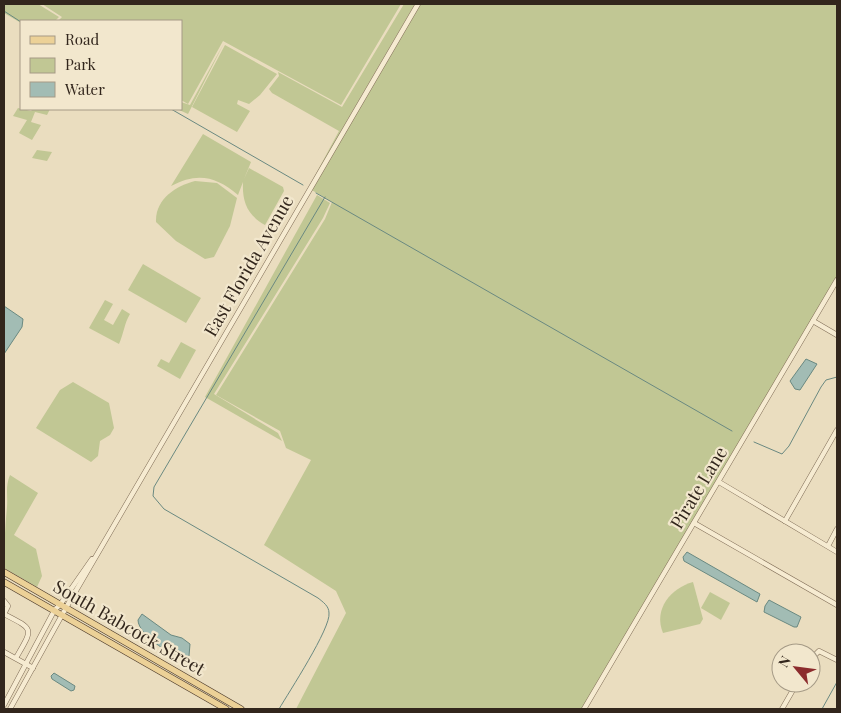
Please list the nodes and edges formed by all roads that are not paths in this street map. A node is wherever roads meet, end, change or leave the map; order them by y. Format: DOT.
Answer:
graph roads {
  1 [pos="418,4"];
  2 [pos="837,280"];
  3 [pos="813,321"];
  4 [pos="837,335"];
  5 [pos="837,430"];
  6 [pos="719,482"];
  7 [pos="784,521"];
  8 [pos="694,523"];
  9 [pos="837,530"];
  10 [pos="828,546"];
  11 [pos="837,552"];
  12 [pos="4,572"];
  13 [pos="4,582"];
  14 [pos="4,602"];
  15 [pos="837,606"];
  16 [pos="60,610"];
  17 [pos="4,614"];
  18 [pos="4,652"];
  19 [pos="821,652"];
  20 [pos="16,658"];
  21 [pos="837,660"];
  22 [pos="25,663"];
  23 [pos="33,668"];
  24 [pos="791,693"];
  25 [pos="4,705"];
  26 [pos="10,709"];
  27 [pos="226,709"];
  28 [pos="239,709"];
  29 [pos="584,709"];
  30 [pos="782,709"];
  1 -- 16 [label="street, East Florida Avenue"];
  2 -- 3 [label="street, Pirate Lane"];
  3 -- 4 [label="street"];
  3 -- 6 [label="street, Pirate Lane"];
  5 -- 7 [label="street"];
  6 -- 7 [label="street"];
  6 -- 8 [label="street, Pirate Lane"];
  7 -- 10 [label="street"];
  8 -- 15 [label="street"];
  8 -- 29 [label="street, Pirate Lane"];
  9 -- 10 [label="street"];
  10 -- 11 [label="street"];
  12 -- 16 [label="main road, South Babcock Street"];
  13 -- 16 [label="main road, South Babcock Street"];
  14 -- 17 [label="street"];
  16 -- 22 [label="street"];
  16 -- 23 [label="street"];
  16 -- 27 [label="main road, South Babcock Street"];
  16 -- 28 [label="main road, South Babcock Street"];
  17 -- 20 [label="street"];
  18 -- 20 [label="street"];
  19 -- 21 [label="street"];
  20 -- 22 [label="street"];
  22 -- 23 [label="street"];
  22 -- 25 [label="street"];
  23 -- 26 [label="street"];
  24 -- 30 [label="street"];
}
